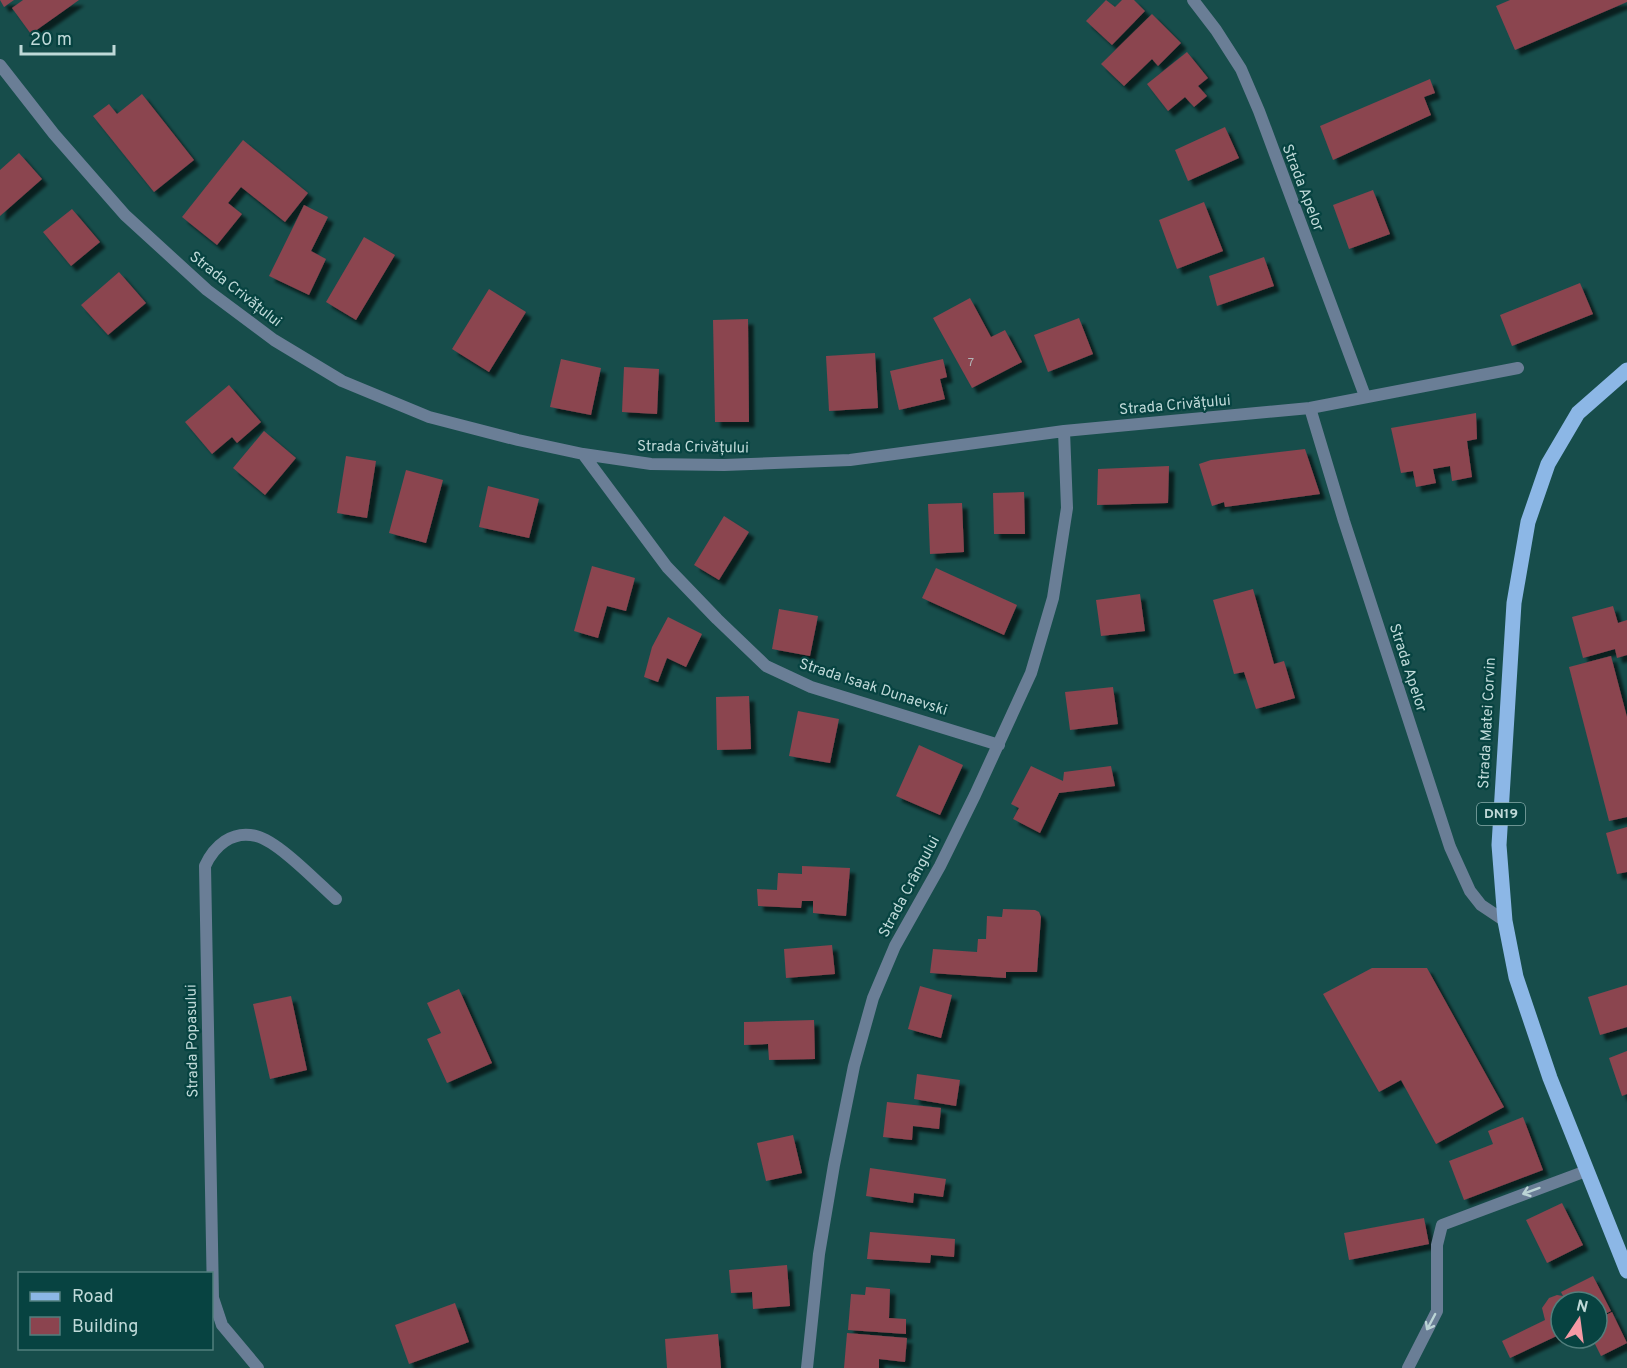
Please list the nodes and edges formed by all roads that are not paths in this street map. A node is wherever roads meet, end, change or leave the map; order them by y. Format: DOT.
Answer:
graph roads {
  1 [pos="1193,0"];
  2 [pos="0,65"];
  3 [pos="1518,368"];
  4 [pos="1627,370"];
  5 [pos="1365,396"];
  6 [pos="1310,408"];
  7 [pos="1064,431"];
  8 [pos="583,454"];
  9 [pos="999,745"];
  10 [pos="336,899"];
  11 [pos="1505,921"];
  12 [pos="1586,1171"];
  13 [pos="1627,1271"];
  14 [pos="213,1272"];
  15 [pos="213,1298"];
  16 [pos="258,1368"];
  17 [pos="807,1368"];
  18 [pos="1408,1368"];
  1 -- 5 [label="street, Strada Apelor"];
  2 -- 8 [label="street, Strada Crivățului"];
  3 -- 5 [label="street, Strada Crivățului"];
  4 -- 11 [label="main road, Strada Matei Corvin / DN19"];
  5 -- 6 [label="street, Strada Crivățului"];
  6 -- 7 [label="street, Strada Crivățului"];
  6 -- 11 [label="street, Strada Apelor"];
  7 -- 8 [label="street, Strada Crivățului"];
  7 -- 9 [label="street, Strada Crângului"];
  8 -- 9 [label="street, Strada Isaak Dunaevski"];
  9 -- 17 [label="street, Strada Crângului"];
  10 -- 14 [label="street, Strada Popasului"];
  11 -- 12 [label="main road, Strada Matei Corvin / DN19"];
  12 -- 13 [label="main road, Strada Matei Corvin / DN19"];
  12 -- 18 [label="street, one-way"];
  15 -- 16 [label="street, Strada Popasului"];
}
